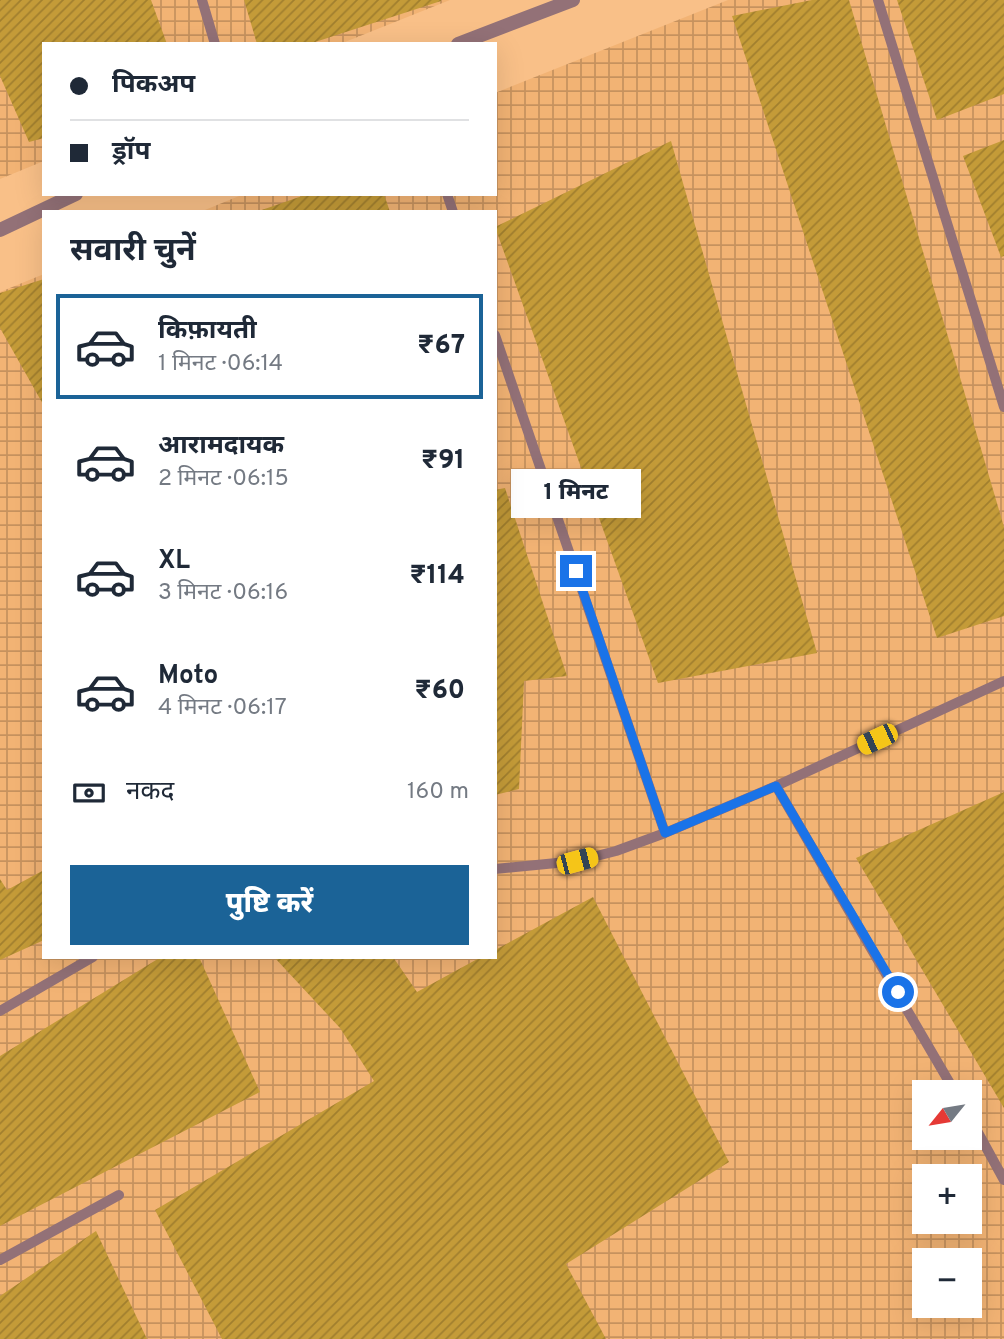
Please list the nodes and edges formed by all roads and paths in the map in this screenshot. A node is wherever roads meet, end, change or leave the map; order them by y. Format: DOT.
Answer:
graph roads {
  1 [pos="202,0"];
  2 [pos="573,0"];
  3 [pos="878,0"];
  4 [pos="214,42"];
  5 [pos="463,42"];
  6 [pos="72,196"];
  7 [pos="42,210"];
  8 [pos="42,210"];
  9 [pos="0,230"];
  10 [pos="497,341"];
  11 [pos="1004,407"];
  12 [pos="1004,681"];
  13 [pos="776,786"];
  14 [pos="665,833"];
  15 [pos="497,869"];
  16 [pos="90,959"];
  17 [pos="0,1011"];
  18 [pos="948,1080"];
  19 [pos="982,1140"];
  20 [pos="1004,1180"];
  21 [pos="120,1195"];
  22 [pos="0,1260"];
  1 -- 4 [label="lane"];
  2 -- 5 [label="street"];
  3 -- 11 [label="lane"];
  6 -- 8 [label="street"];
  7 -- 9 [label="street"];
  10 -- 14 [label="lane"];
  12 -- 13 [label="lane"];
  13 -- 14 [label="lane"];
  13 -- 18 [label="lane"];
  14 -- 15 [label="lane"];
  16 -- 17 [label="lane"];
  19 -- 20 [label="lane"];
  21 -- 22 [label="lane"];
}
